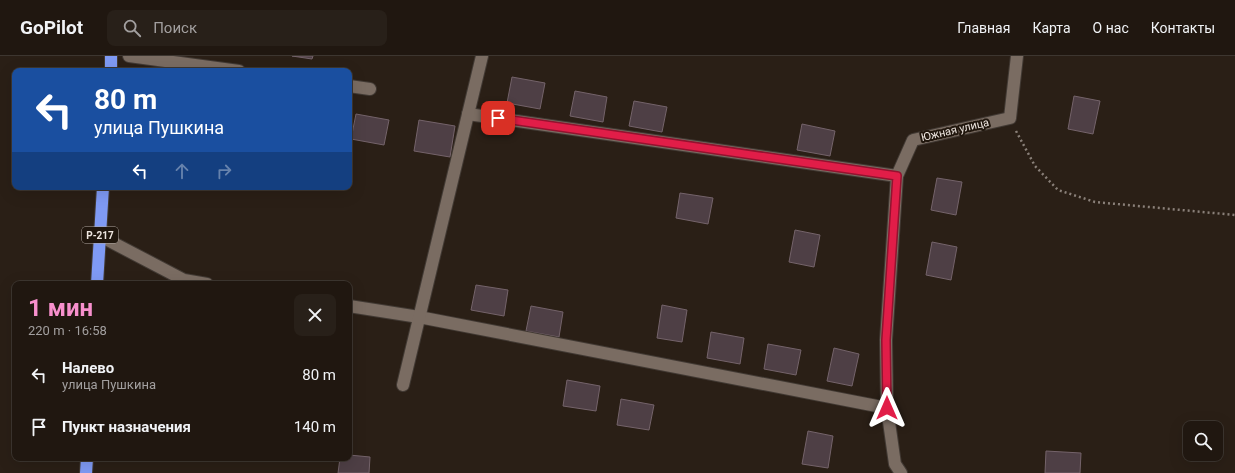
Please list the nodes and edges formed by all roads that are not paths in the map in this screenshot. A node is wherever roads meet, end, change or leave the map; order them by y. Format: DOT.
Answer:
graph roads {
  1 [pos="111,56"];
  2 [pos="129,56"];
  3 [pos="482,56"];
  4 [pos="1017,56"];
  5 [pos="111,68"];
  6 [pos="217,68"];
  7 [pos="352,86"];
  8 [pos="370,89"];
  9 [pos="468,114"];
  10 [pos="897,176"];
  11 [pos="103,190"];
  12 [pos="100,236"];
  13 [pos="97,281"];
  14 [pos="190,281"];
  15 [pos="352,306"];
  16 [pos="419,317"];
  17 [pos="403,385"];
  18 [pos="887,408"];
  19 [pos="87,461"];
  20 [pos="86,473"];
  21 [pos="901,473"];
  1 -- 5 [label="highway"];
  2 -- 6 [label="street"];
  3 -- 9 [label="street"];
  4 -- 10 [label="street, Южная улица"];
  7 -- 8 [label="street"];
  9 -- 10 [label="street"];
  9 -- 16 [label="street"];
  10 -- 18 [label="street, Южная улица"];
  11 -- 12 [label="highway, Р-217"];
  12 -- 13 [label="highway, Р-217"];
  12 -- 14 [label="street"];
  15 -- 16 [label="street"];
  16 -- 17 [label="street"];
  16 -- 18 [label="street"];
  18 -- 21 [label="street, Южная улица"];
  19 -- 20 [label="highway"];
}
